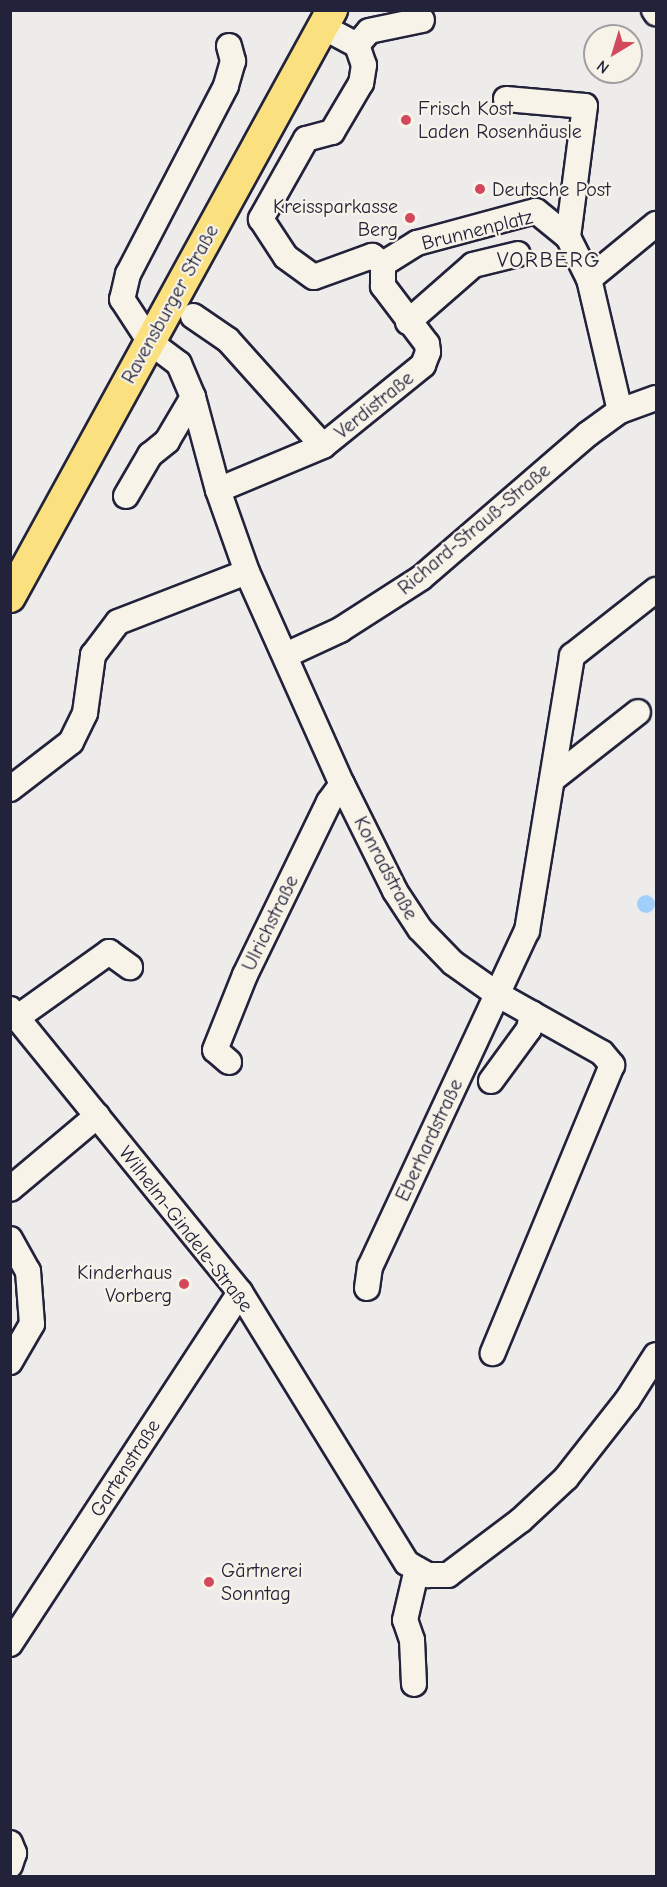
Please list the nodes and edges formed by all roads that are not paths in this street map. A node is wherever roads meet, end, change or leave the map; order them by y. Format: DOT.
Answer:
graph roads {
  1 [pos="327,19"];
  2 [pos="422,20"];
  3 [pos="357,45"];
  4 [pos="229,46"];
  5 [pos="506,99"];
  6 [pos="657,224"];
  7 [pos="568,237"];
  8 [pos="518,254"];
  9 [pos="383,264"];
  10 [pos="589,279"];
  11 [pos="193,316"];
  12 [pos="408,322"];
  13 [pos="150,342"];
  14 [pos="193,397"];
  15 [pos="657,398"];
  16 [pos="620,411"];
  17 [pos="323,446"];
  18 [pos="218,489"];
  19 [pos="126,496"];
  20 [pos="248,572"];
  21 [pos="657,590"];
  22 [pos="10,597"];
  23 [pos="286,655"];
  24 [pos="638,712"];
  25 [pos="554,779"];
  26 [pos="342,784"];
  27 [pos="10,789"];
  28 [pos="130,967"];
  29 [pos="497,994"];
  30 [pos="14,1013"];
  31 [pos="532,1013"];
  32 [pos="229,1062"];
  33 [pos="491,1081"];
  34 [pos="97,1116"];
  35 [pos="10,1189"];
  36 [pos="10,1239"];
  37 [pos="368,1288"];
  38 [pos="240,1292"];
  39 [pos="493,1353"];
  40 [pos="657,1355"];
  41 [pos="10,1362"];
  42 [pos="423,1572"];
  43 [pos="10,1644"];
  44 [pos="414,1684"];
  45 [pos="10,1843"];
  46 [pos="10,1865"];
  1 -- 3 [label="street"];
  1 -- 13 [label="main road, Ravensburger Straße"];
  2 -- 3 [label="street"];
  3 -- 9 [label="street"];
  4 -- 13 [label="street, Konradstraße"];
  5 -- 7 [label="street"];
  6 -- 10 [label="street"];
  7 -- 9 [label="street, Brunnenplatz"];
  7 -- 10 [label="street, Brunnenplatz"];
  8 -- 12 [label="street"];
  9 -- 12 [label="street, Verdistraße"];
  10 -- 16 [label="street, Brunnenplatz"];
  11 -- 17 [label="street"];
  12 -- 17 [label="street, Verdistraße"];
  13 -- 14 [label="street, Konradstraße"];
  13 -- 22 [label="main road, Ravensburger Straße"];
  14 -- 18 [label="street, Konradstraße"];
  14 -- 19 [label="street"];
  15 -- 16 [label="street, Richard-Strauß-Straße"];
  16 -- 23 [label="street, Richard-Strauß-Straße"];
  17 -- 18 [label="street, Verdistraße"];
  18 -- 20 [label="street, Konradstraße"];
  20 -- 23 [label="street, Konradstraße"];
  20 -- 27 [label="street"];
  21 -- 25 [label="street, Eberhardstraße"];
  23 -- 26 [label="street, Konradstraße"];
  24 -- 25 [label="street"];
  25 -- 29 [label="street, Eberhardstraße"];
  26 -- 29 [label="street, Konradstraße"];
  26 -- 32 [label="street, Ulrichstraße"];
  28 -- 30 [label="street"];
  29 -- 31 [label="street, Konradstraße"];
  29 -- 37 [label="street, Eberhardstraße"];
  30 -- 34 [label="street, Wilhelm-Gindele-Straße"];
  31 -- 33 [label="street"];
  31 -- 39 [label="street, Konradstraße"];
  34 -- 35 [label="street"];
  34 -- 38 [label="street, Wilhelm-Gindele-Straße"];
  36 -- 41 [label="street"];
  38 -- 42 [label="street, Wilhelm-Gindele-Straße"];
  38 -- 43 [label="street, Gartenstraße"];
  40 -- 42 [label="street"];
  42 -- 44 [label="street"];
  45 -- 46 [label="street"];
}
